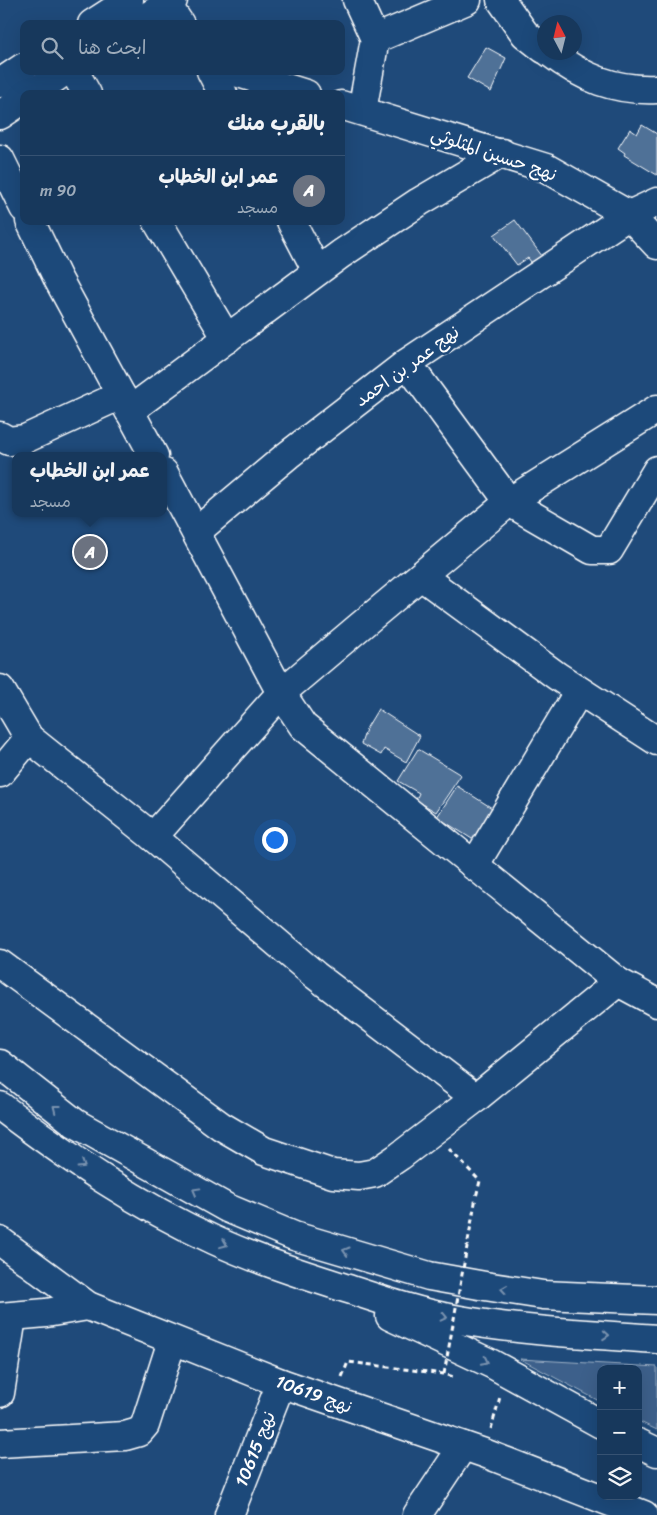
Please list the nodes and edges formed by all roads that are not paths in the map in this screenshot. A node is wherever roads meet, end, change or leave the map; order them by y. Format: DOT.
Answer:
graph roads {
  1 [pos="129,0"];
  2 [pos="356,0"];
  3 [pos="467,0"];
  4 [pos="501,0"];
  5 [pos="171,7"];
  6 [pos="98,20"];
  7 [pos="144,20"];
  8 [pos="375,38"];
  9 [pos="537,43"];
  10 [pos="562,60"];
  11 [pos="20,70"];
  12 [pos="59,75"];
  13 [pos="76,75"];
  14 [pos="213,75"];
  15 [pos="245,75"];
  16 [pos="0,83"];
  17 [pos="657,89"];
  18 [pos="38,90"];
  19 [pos="84,90"];
  20 [pos="221,90"];
  21 [pos="293,90"];
  22 [pos="20,102"];
  23 [pos="352,108"];
  24 [pos="0,115"];
  25 [pos="502,153"];
  26 [pos="0,159"];
  27 [pos="20,200"];
  28 [pos="657,202"];
  29 [pos="630,215"];
  30 [pos="32,225"];
  31 [pos="159,225"];
  32 [pos="293,225"];
  33 [pos="657,245"];
  34 [pos="317,271"];
  35 [pos="227,339"];
  36 [pos="407,362"];
  37 [pos="125,403"];
  38 [pos="657,409"];
  39 [pos="0,436"];
  40 [pos="152,452"];
  41 [pos="657,470"];
  42 [pos="167,479"];
  43 [pos="510,502"];
  44 [pos="196,532"];
  45 [pos="421,576"];
  46 [pos="0,689"];
  47 [pos="579,691"];
  48 [pos="281,693"];
  49 [pos="29,738"];
  50 [pos="657,741"];
  51 [pos="0,773"];
  52 [pos="152,837"];
  53 [pos="474,866"];
  54 [pos="0,964"];
  55 [pos="618,982"];
  56 [pos="657,1003"];
  57 [pos="0,1064"];
  58 [pos="476,1098"];
  59 [pos="0,1106"];
  60 [pos="0,1241"];
  61 [pos="282,1268"];
  62 [pos="657,1284"];
  63 [pos="543,1295"];
  64 [pos="657,1300"];
  65 [pos="88,1306"];
  66 [pos="6,1317"];
  67 [pos="657,1338"];
  68 [pos="172,1341"];
  69 [pos="282,1382"];
  70 [pos="0,1393"];
  71 [pos="597,1422"];
  72 [pos="0,1442"];
  73 [pos="642,1445"];
  74 [pos="474,1449"];
  75 [pos="657,1452"];
  76 [pos="229,1515"];
  77 [pos="417,1515"];
  78 [pos="644,1515"];
  1 -- 6 [label="main road"];
  2 -- 8 [label="main road"];
  3 -- 8 [label="main road"];
  4 -- 9 [label="main road"];
  5 -- 7 [label="main road"];
  8 -- 23 [label="main road"];
  10 -- 17 [label="main road"];
  11 -- 16 [label="main road"];
  12 -- 18 [label="main road"];
  13 -- 19 [label="main road"];
  14 -- 20 [label="main road"];
  15 -- 21 [label="main road"];
  22 -- 24 [label="main road"];
  23 -- 25 [label="main road, نهج حسين المثلوثي"];
  25 -- 29 [label="main road, نهج حسين المثلوثي"];
  25 -- 34 [label="main road"];
  26 -- 27 [label="main road"];
  28 -- 29 [label="main road, نهج عمر بن احمد"];
  29 -- 33 [label="main road, نهج حسين المثلوثي"];
  29 -- 36 [label="main road, نهج عمر بن احمد"];
  30 -- 37 [label="main road"];
  31 -- 35 [label="main road"];
  32 -- 34 [label="main road"];
  34 -- 35 [label="main road"];
  35 -- 37 [label="main road"];
  36 -- 43 [label="main road"];
  36 -- 44 [label="main road, نهج عمر بن احمد"];
  37 -- 39 [label="main road"];
  37 -- 40 [label="main road"];
  38 -- 43 [label="main road"];
  41 -- 43 [label="main road"];
  42 -- 44 [label="main road"];
  43 -- 45 [label="main road"];
  44 -- 48 [label="main road"];
  45 -- 47 [label="main road"];
  45 -- 48 [label="main road"];
  46 -- 49 [label="main road"];
  47 -- 50 [label="main road"];
  47 -- 53 [label="main road"];
  48 -- 52 [label="main road"];
  48 -- 53 [label="main road"];
  49 -- 51 [label="main road"];
  49 -- 52 [label="main road"];
  52 -- 58 [label="main road"];
  53 -- 55 [label="main road"];
  54 -- 58 [label="main road"];
  55 -- 56 [label="main road"];
  55 -- 58 [label="main road"];
  63 -- 57 [label="main road, one-way"];
  59 -- 61 [label="main road, one-way"];
  60 -- 65 [label="main road, نهج 10619"];
  61 -- 67 [label="main road, one-way"];
  61 -- 71 [label="main road, one-way"];
  62 -- 63 [label="main road"];
  63 -- 64 [label="main road"];
  65 -- 66 [label="main road"];
  65 -- 68 [label="main road, نهج 10619"];
  66 -- 70 [label="main road"];
  68 -- 69 [label="main road, نهج 10619"];
  68 -- 72 [label="main road"];
  69 -- 74 [label="main road, نهج 10619"];
  69 -- 76 [label="main road, نهج 10615"];
  73 -- 75 [label="main road"];
  74 -- 77 [label="main road"];
  74 -- 78 [label="main road, نهج 10619"];
}
